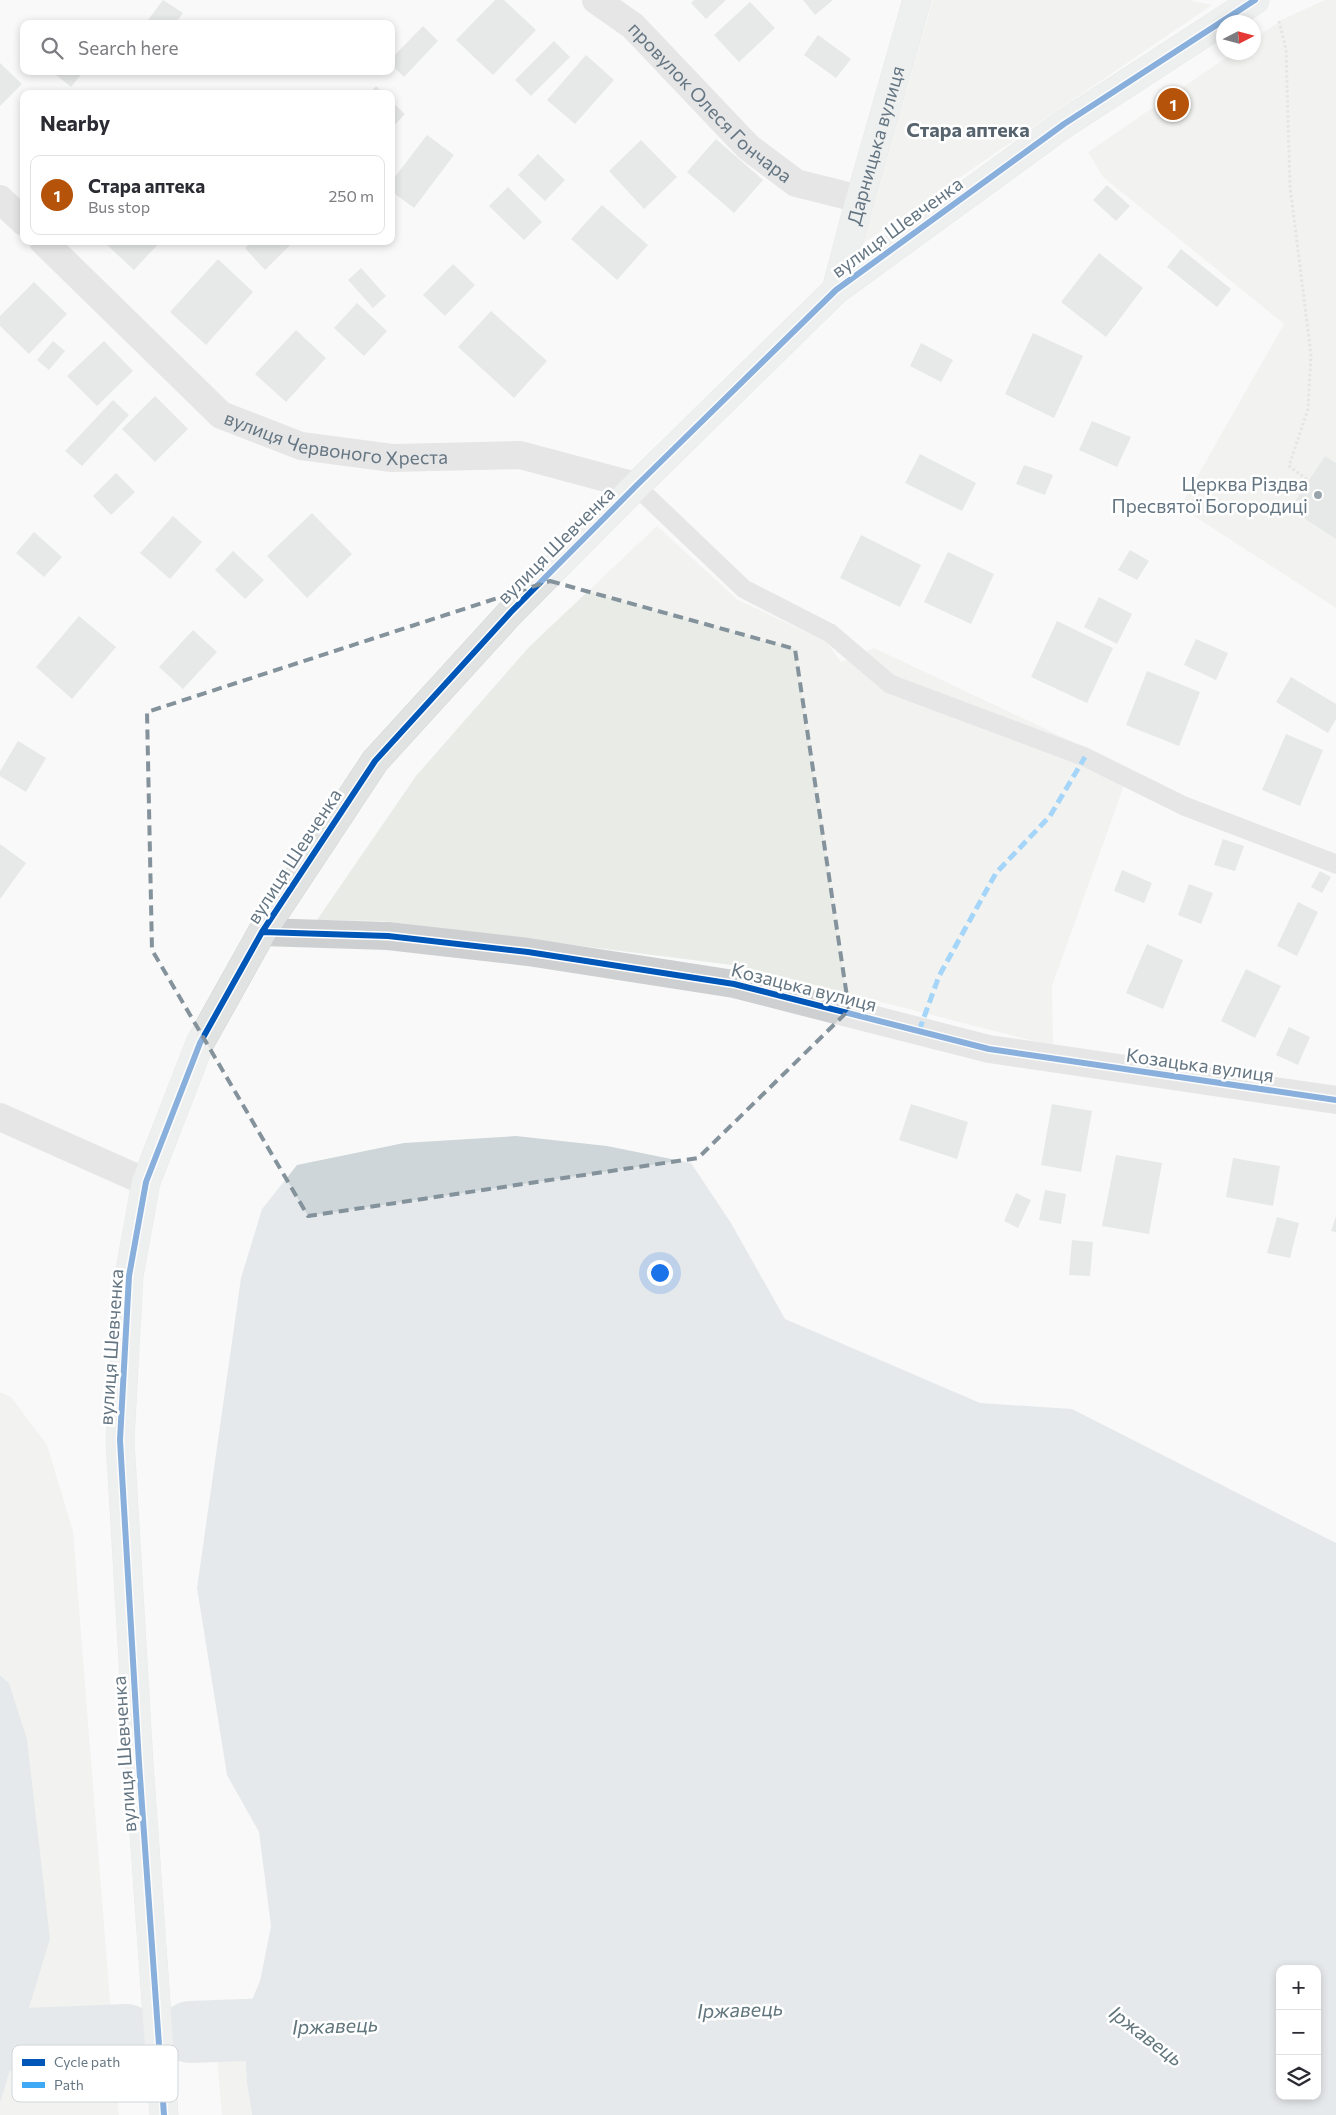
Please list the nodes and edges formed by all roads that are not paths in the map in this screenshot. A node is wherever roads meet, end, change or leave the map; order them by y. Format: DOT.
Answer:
graph roads {
  1 [pos="596,0"];
  2 [pos="916,0"];
  3 [pos="1266,6"];
  4 [pos="0,199"];
  5 [pos="860,199"];
  6 [pos="20,218"];
  7 [pos="47,245"];
  8 [pos="836,290"];
  9 [pos="636,486"];
  10 [pos="1336,864"];
  11 [pos="262,932"];
  12 [pos="1336,1100"];
  13 [pos="0,1117"];
  14 [pos="146,1182"];
  15 [pos="159,2045"];
  16 [pos="163,2102"];
  17 [pos="164,2115"];
  1 -- 5 [label="street, провулок Олеся Гончара"];
  2 -- 5 [label="street, Дарницька вулиця"];
  3 -- 8 [label="street, вулиця Шевченка"];
  4 -- 6 [label="street"];
  5 -- 8 [label="street, Дарницька вулиця"];
  7 -- 9 [label="street, вулиця Червоного Хреста"];
  8 -- 9 [label="street, вулиця Шевченка"];
  9 -- 10 [label="lane"];
  9 -- 11 [label="street, вулиця Шевченка"];
  11 -- 12 [label="street, Козацька вулиця"];
  11 -- 14 [label="street, вулиця Шевченка"];
  13 -- 14 [label="street"];
  14 -- 15 [label="street, вулиця Шевченка"];
  16 -- 17 [label="street, вулиця Шевченка"];
}
